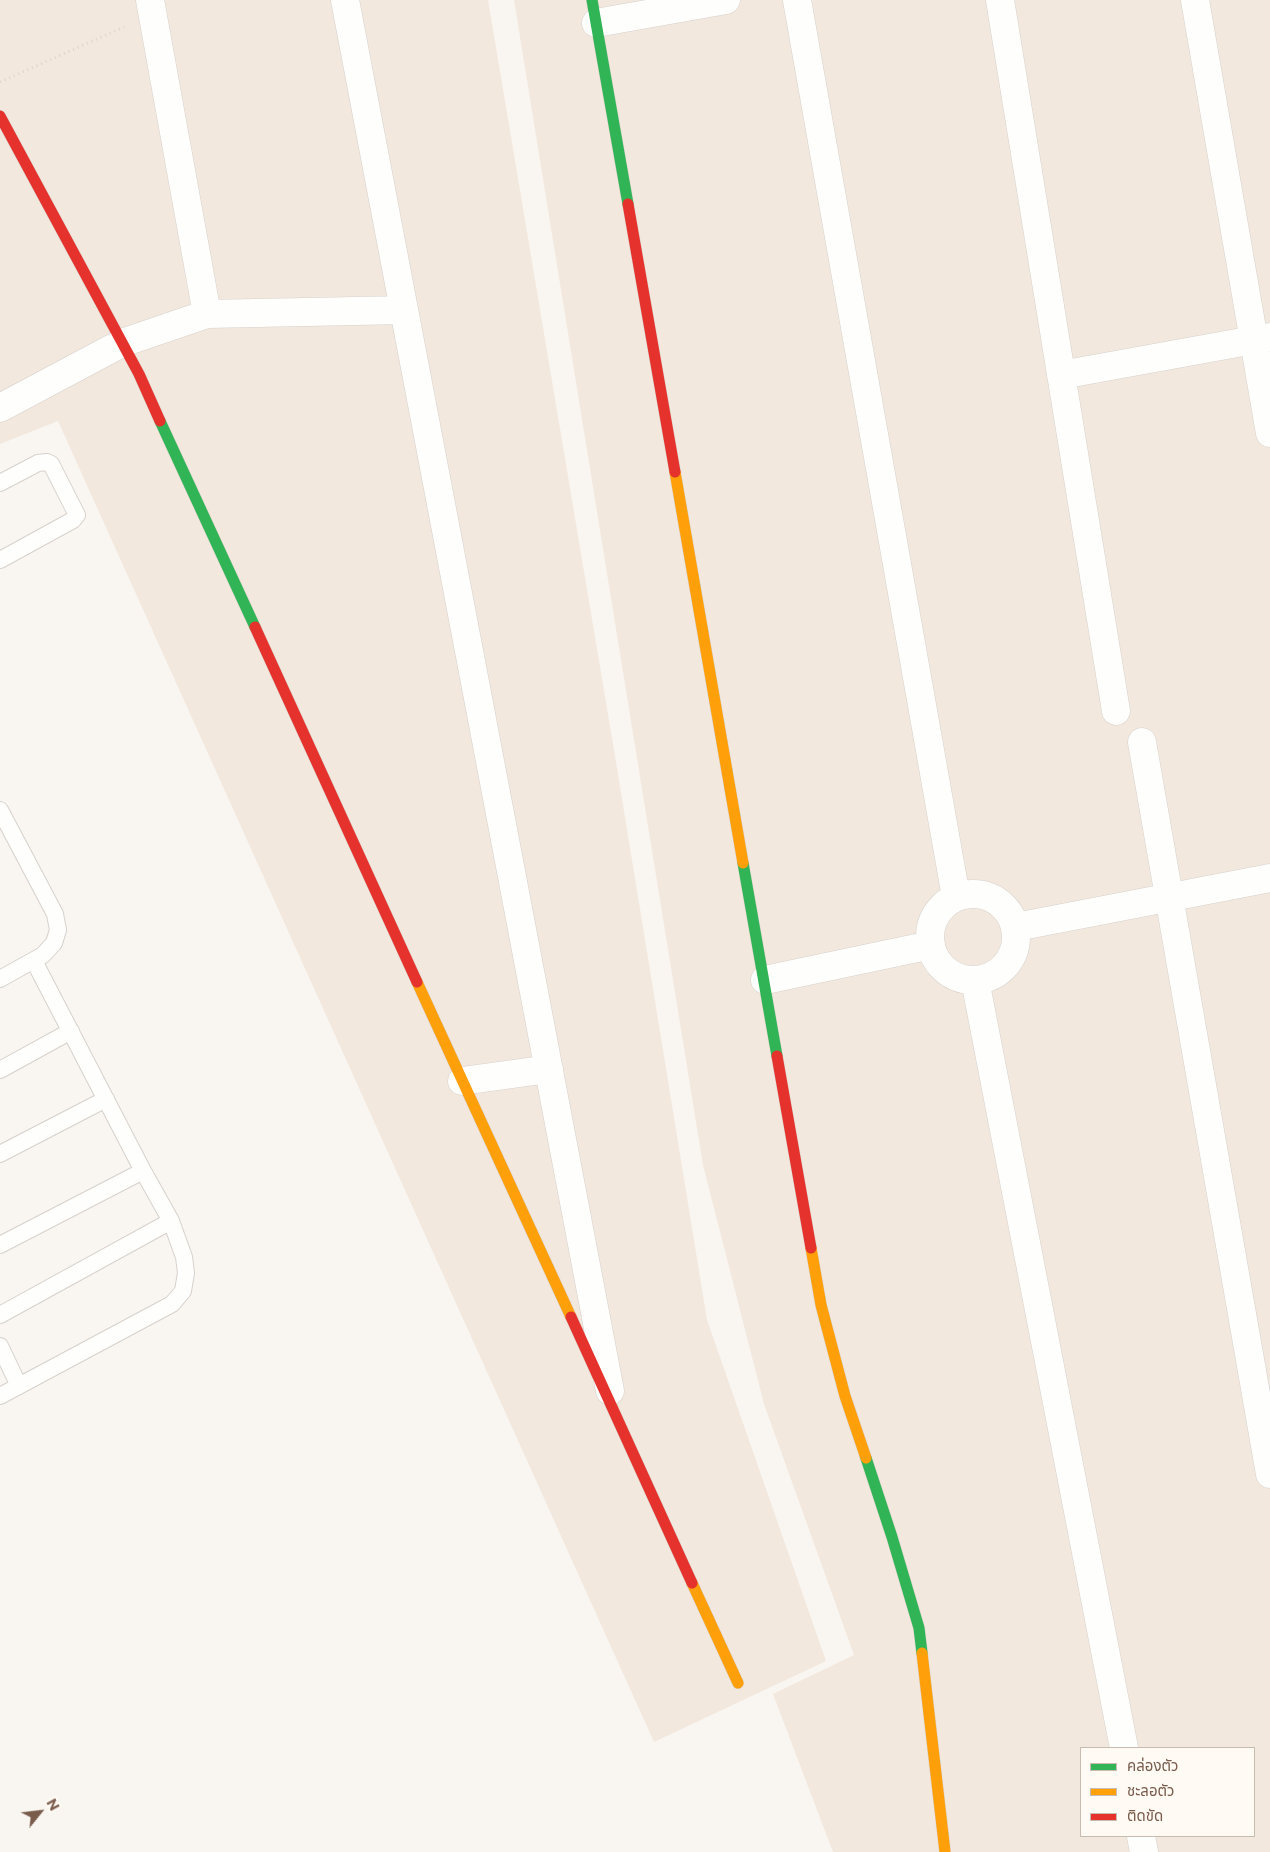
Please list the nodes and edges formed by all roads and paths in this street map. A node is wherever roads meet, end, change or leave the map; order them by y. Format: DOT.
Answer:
graph roads {
  1 [pos="345,0"];
  2 [pos="726,0"];
  3 [pos="797,0"];
  4 [pos="1000,0"];
  5 [pos="1195,0"];
  6 [pos="151,8"];
  7 [pos="594,12"];
  8 [pos="0,82"];
  9 [pos="0,116"];
  10 [pos="404,310"];
  11 [pos="207,314"];
  12 [pos="1262,338"];
  13 [pos="122,343"];
  14 [pos="1061,375"];
  15 [pos="0,408"];
  16 [pos="1270,433"];
  17 [pos="0,483"];
  18 [pos="0,560"];
  19 [pos="1116,711"];
  20 [pos="1142,742"];
  21 [pos="0,810"];
  22 [pos="1270,878"];
  23 [pos="1169,896"];
  24 [pos="956,897"];
  25 [pos="1016,927"];
  26 [pos="930,945"];
  27 [pos="34,961"];
  28 [pos="0,979"];
  29 [pos="765,980"];
  30 [pos="975,980"];
  31 [pos="71,1031"];
  32 [pos="549,1069"];
  33 [pos="0,1070"];
  34 [pos="462,1081"];
  35 [pos="106,1099"];
  36 [pos="0,1154"];
  37 [pos="143,1171"];
  38 [pos="171,1222"];
  39 [pos="0,1245"];
  40 [pos="0,1316"];
  41 [pos="0,1346"];
  42 [pos="19,1386"];
  43 [pos="0,1396"];
  44 [pos="614,1413"];
  45 [pos="1270,1474"];
  46 [pos="738,1683"];
  47 [pos="1124,1747"];
  48 [pos="1141,1837"];
  49 [pos="945,1852"];
  50 [pos="1144,1852"];
  1 -- 10 [label="street"];
  2 -- 7 [label="street"];
  3 -- 24 [label="street"];
  4 -- 14 [label="street"];
  5 -- 12 [label="street"];
  6 -- 8 [label="path"];
  6 -- 11 [label="street"];
  7 -- 29 [label="street"];
  9 -- 13 [label="street"];
  10 -- 11 [label="street"];
  10 -- 32 [label="street"];
  11 -- 13 [label="street"];
  12 -- 14 [label="street"];
  12 -- 16 [label="street"];
  13 -- 15 [label="street"];
  13 -- 34 [label="street"];
  14 -- 19 [label="street"];
  17 -- 18 [label="lane"];
  20 -- 23 [label="street"];
  21 -- 27 [label="lane"];
  22 -- 23 [label="street"];
  23 -- 25 [label="street"];
  23 -- 45 [label="street"];
  24 -- 25 [label="street"];
  24 -- 26 [label="street"];
  25 -- 30 [label="street"];
  26 -- 29 [label="street"];
  26 -- 30 [label="street"];
  27 -- 28 [label="lane"];
  27 -- 31 [label="lane"];
  29 -- 49 [label="street"];
  30 -- 47 [label="street"];
  31 -- 33 [label="lane"];
  31 -- 35 [label="lane"];
  32 -- 34 [label="street"];
  32 -- 44 [label="street"];
  34 -- 44 [label="street"];
  35 -- 36 [label="lane"];
  35 -- 37 [label="lane"];
  37 -- 38 [label="lane"];
  37 -- 39 [label="lane"];
  38 -- 40 [label="lane"];
  38 -- 42 [label="lane"];
  41 -- 42 [label="lane"];
  42 -- 43 [label="lane"];
  44 -- 46 [label="street"];
  48 -- 50 [label="street"];
}
